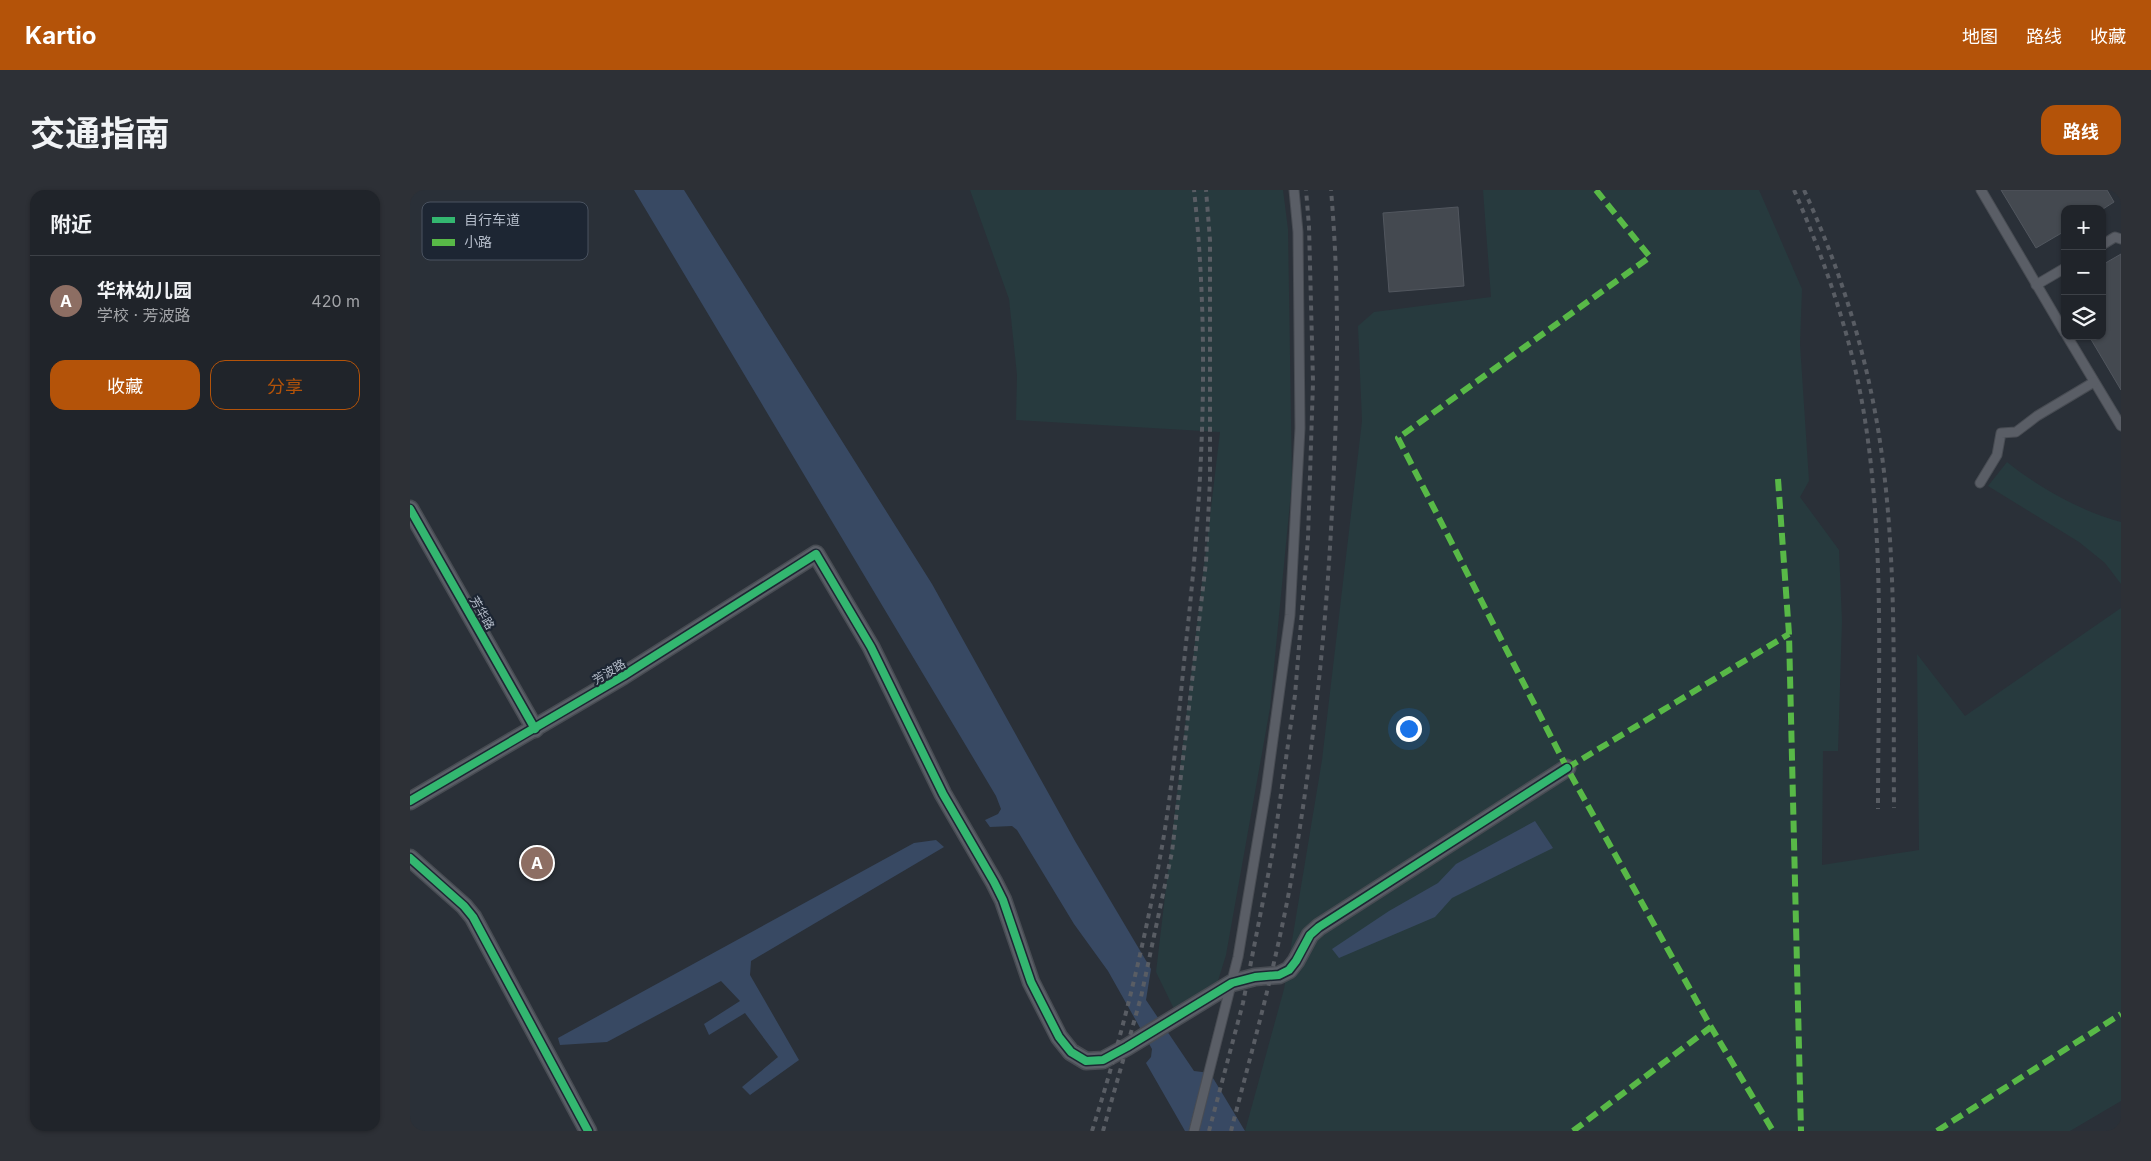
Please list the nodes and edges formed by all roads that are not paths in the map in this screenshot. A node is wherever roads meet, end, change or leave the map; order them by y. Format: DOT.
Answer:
graph roads {
  1 [pos="1294,190"];
  2 [pos="1980,190"];
  3 [pos="2121,239"];
  4 [pos="2106,243"];
  5 [pos="2061,270"];
  6 [pos="2036,285"];
  7 [pos="2061,326"];
  8 [pos="2069,340"];
  9 [pos="2094,382"];
  10 [pos="2121,426"];
  11 [pos="1980,483"];
  12 [pos="410,509"];
  13 [pos="534,729"];
  14 [pos="1567,768"];
  15 [pos="410,801"];
  16 [pos="410,858"];
  17 [pos="1232,983"];
  18 [pos="588,1131"];
  19 [pos="1194,1131"];
  1 -- 17 [label="lane"];
  2 -- 6 [label="lane"];
  3 -- 4 [label="lane"];
  5 -- 6 [label="lane"];
  6 -- 7 [label="lane"];
  8 -- 9 [label="lane"];
  9 -- 10 [label="lane"];
  9 -- 11 [label="lane"];
  12 -- 13 [label="street, 芳华路"];
  13 -- 15 [label="street, 芳波路"];
  13 -- 17 [label="street, 芳波路"];
  14 -- 17 [label="street"];
  16 -- 18 [label="street"];
  17 -- 19 [label="lane"];
}
